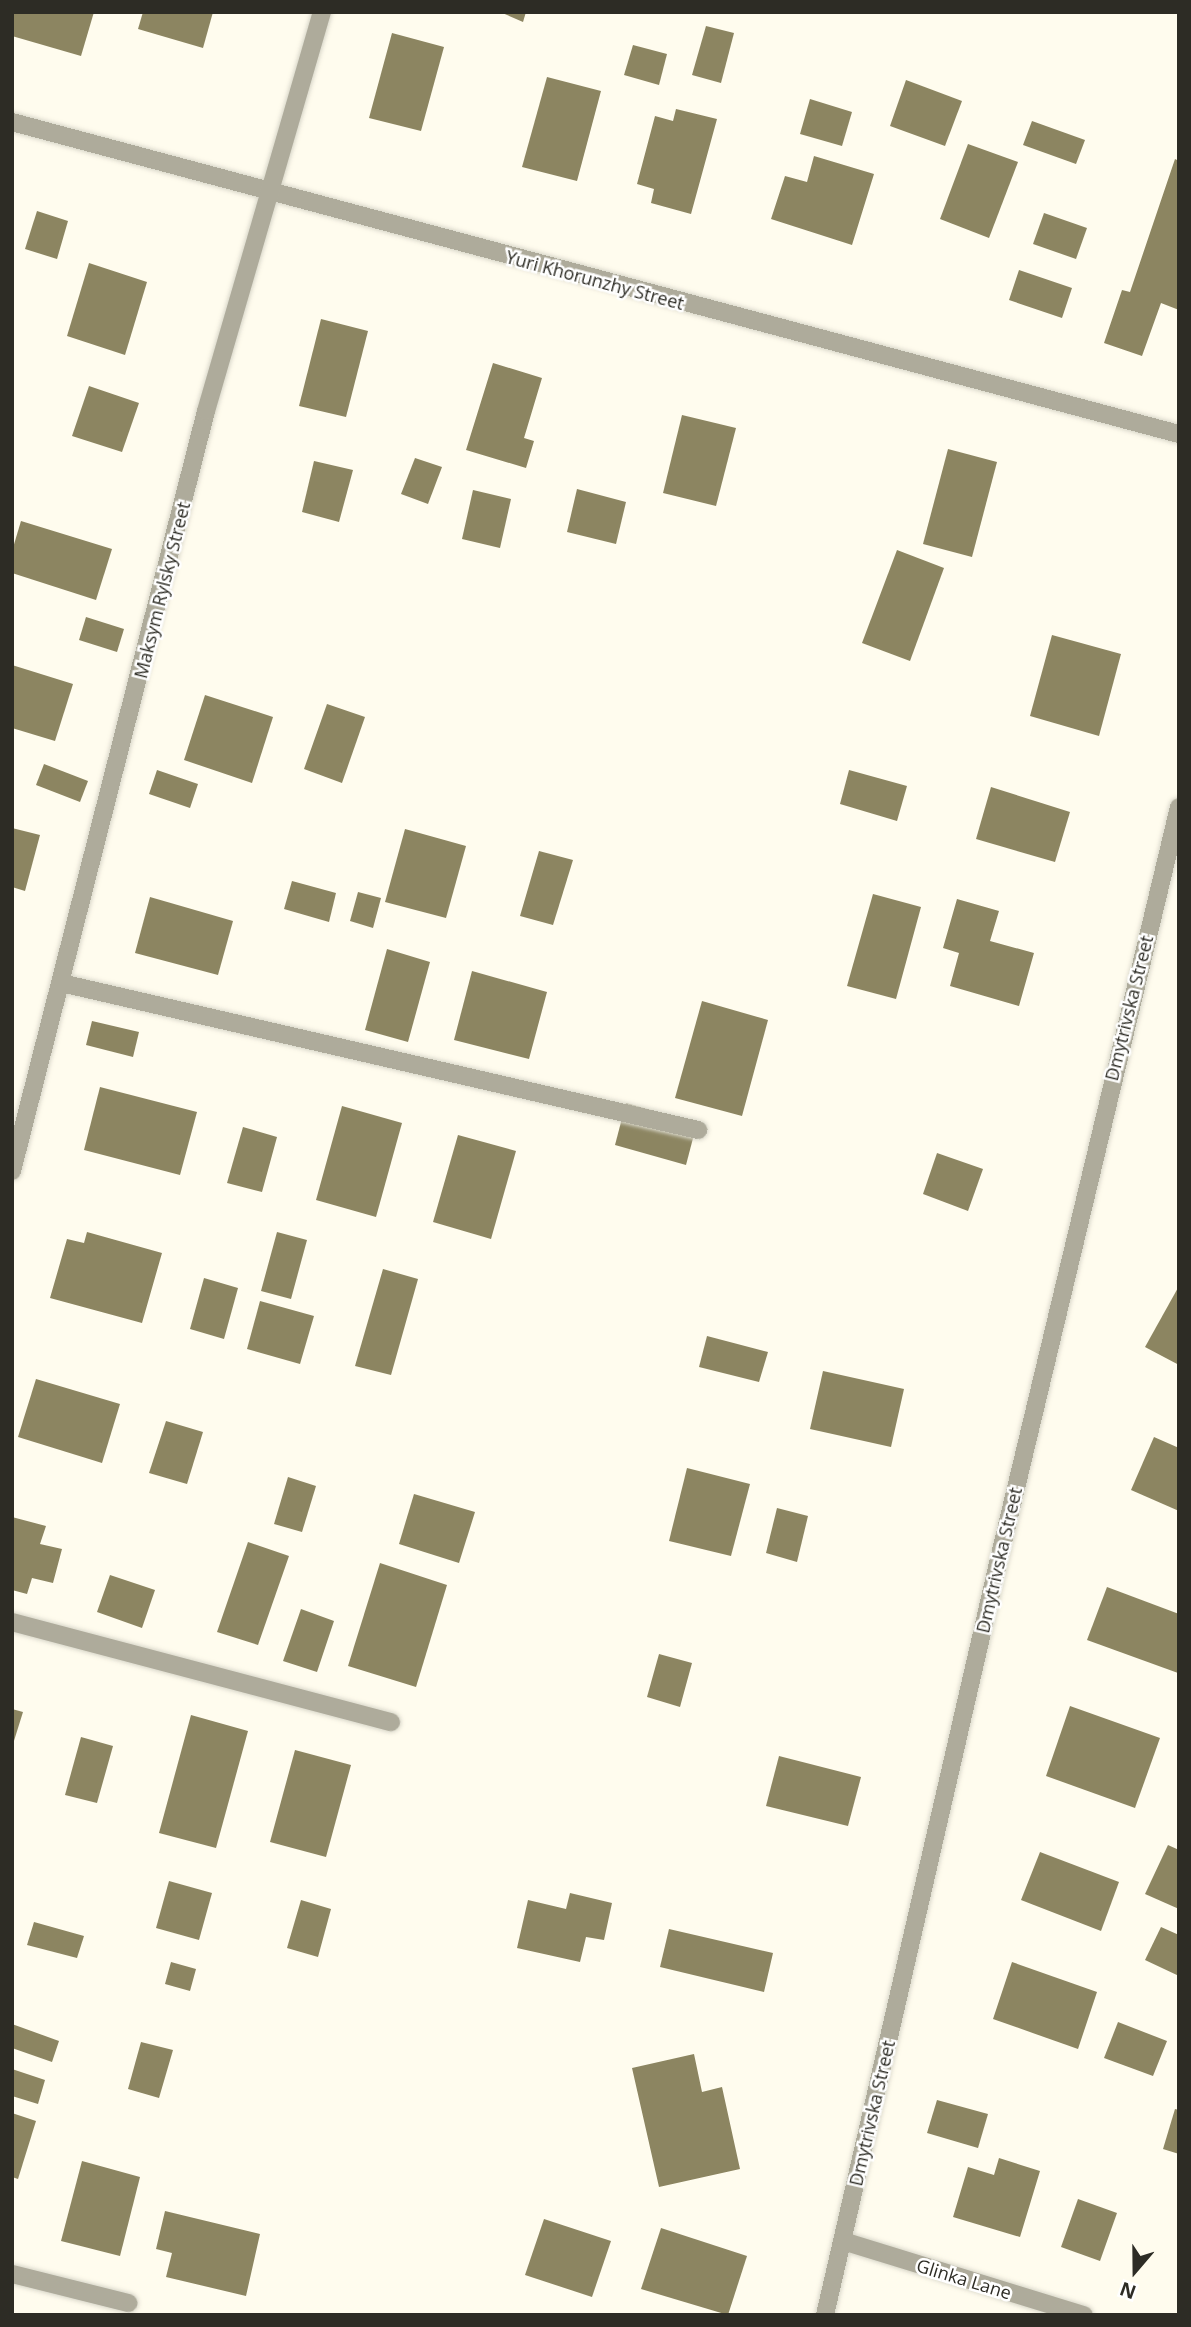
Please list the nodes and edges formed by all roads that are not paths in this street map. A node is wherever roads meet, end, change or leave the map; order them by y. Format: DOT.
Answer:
graph roads {
  1 [pos="322,12"];
  2 [pos="12,122"];
  3 [pos="272,192"];
  4 [pos="1179,434"];
  5 [pos="1179,807"];
  6 [pos="61,983"];
  7 [pos="698,1130"];
  8 [pos="12,1171"];
  9 [pos="12,1622"];
  10 [pos="391,1722"];
  11 [pos="843,2242"];
  12 [pos="12,2274"];
  13 [pos="128,2303"];
  14 [pos="825,2315"];
  15 [pos="1084,2315"];
  1 -- 3 [label="street, Maksym Rylsky Street"];
  2 -- 3 [label="street, Yuri Khorunzhy Street"];
  3 -- 4 [label="street, Yuri Khorunzhy Street"];
  3 -- 6 [label="street, Maksym Rylsky Street"];
  5 -- 11 [label="street, Dmytrivska Street"];
  6 -- 7 [label="street"];
  6 -- 8 [label="street, Maksym Rylsky Street"];
  9 -- 10 [label="street"];
  11 -- 14 [label="street, Dmytrivska Street"];
  11 -- 15 [label="street, Glinka Lane"];
  12 -- 13 [label="street"];
}
